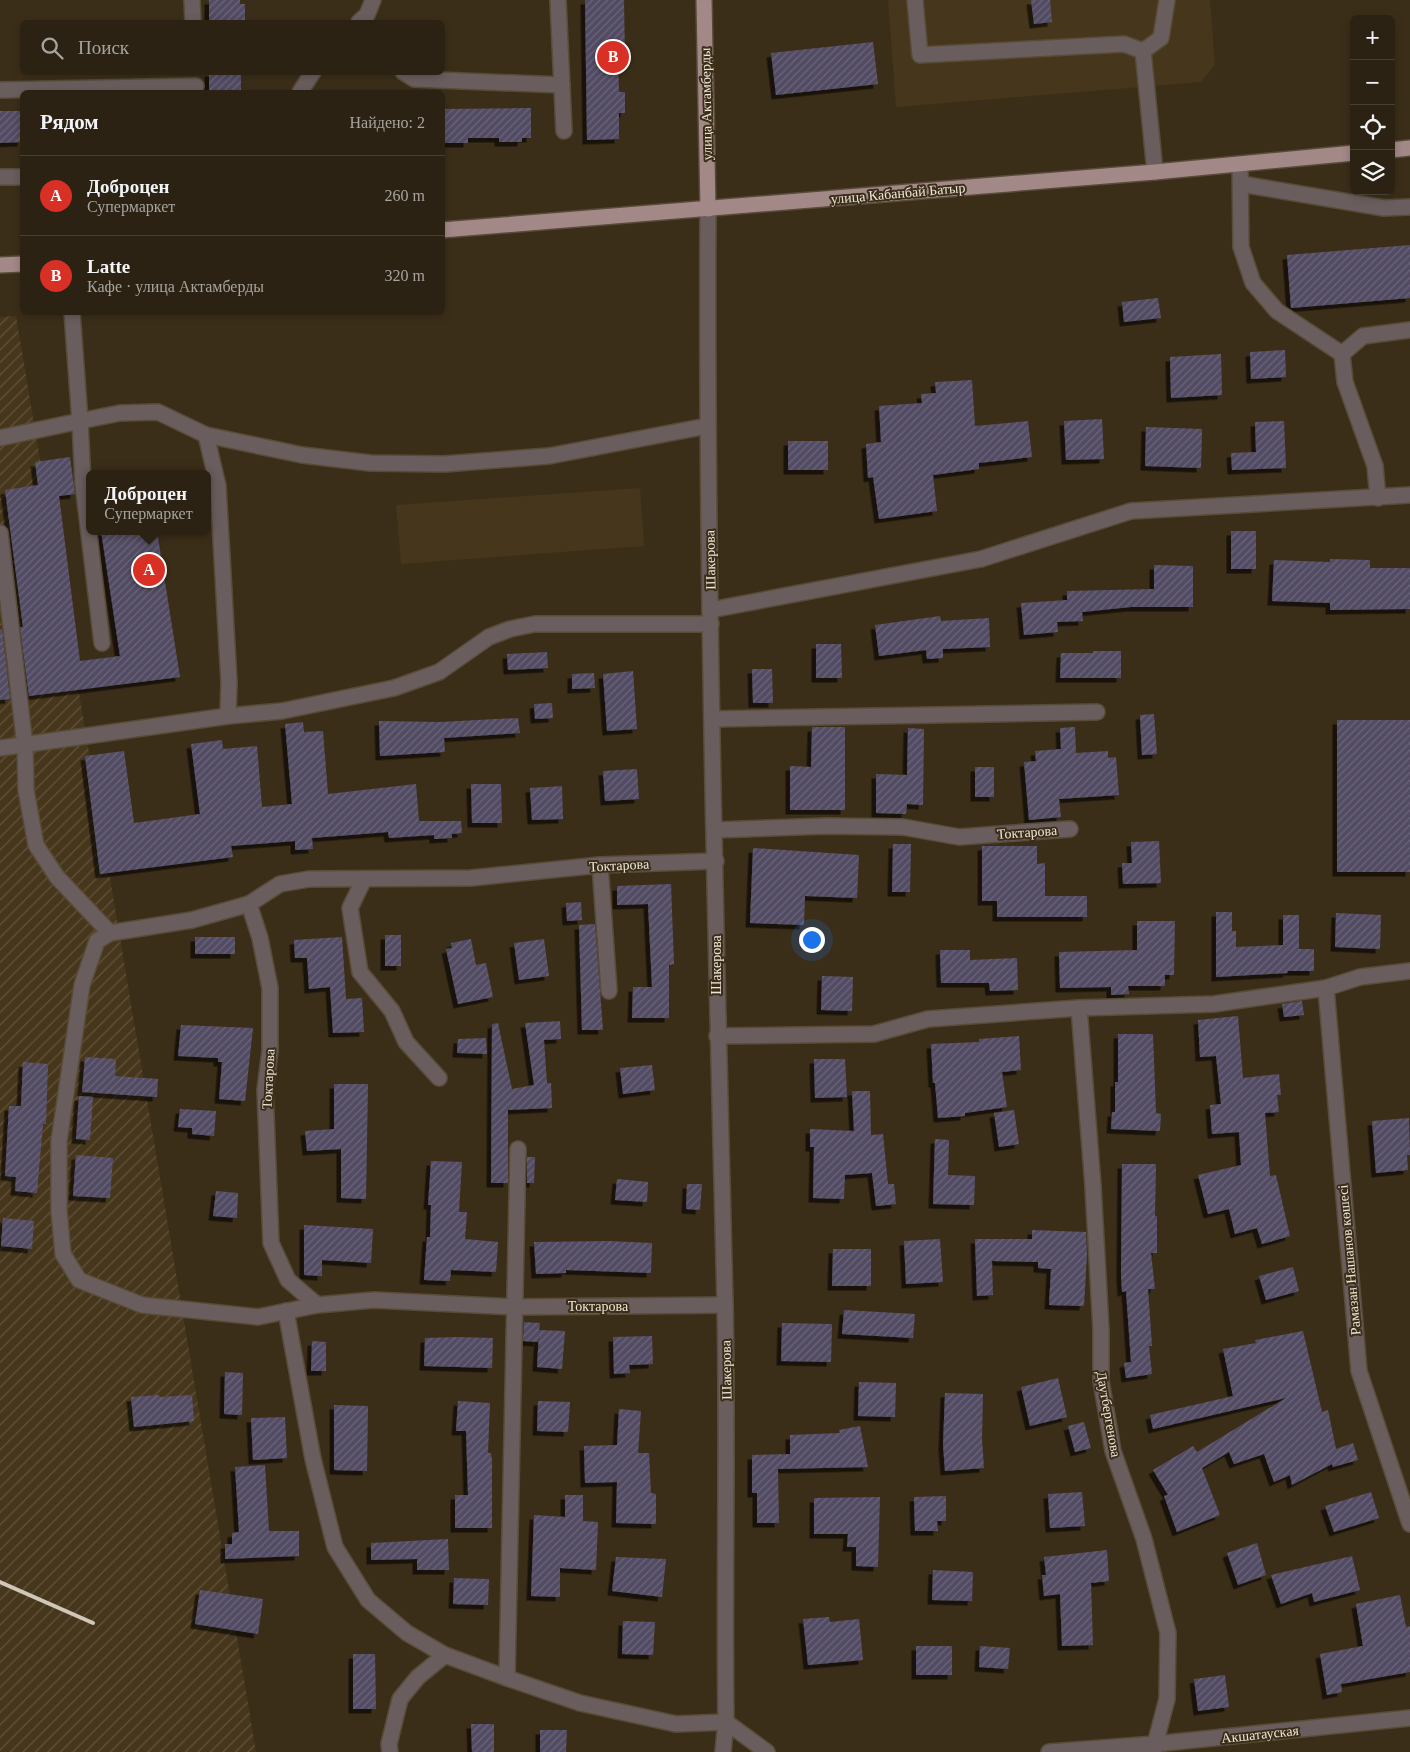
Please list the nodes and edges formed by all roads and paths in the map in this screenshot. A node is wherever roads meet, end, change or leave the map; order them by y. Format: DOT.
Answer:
graph roads {
  1 [pos="192,0"];
  2 [pos="373,0"];
  3 [pos="558,0"];
  4 [pos="704,0"];
  5 [pos="915,0"];
  6 [pos="1167,0"];
  7 [pos="193,20"];
  8 [pos="361,20"];
  9 [pos="1143,51"];
  10 [pos="311,75"];
  11 [pos="408,75"];
  12 [pos="196,84"];
  13 [pos="562,85"];
  14 [pos="0,90"];
  15 [pos="301,90"];
  16 [pos="564,132"];
  17 [pos="1410,148"];
  18 [pos="1395,150"];
  19 [pos="1350,153"];
  20 [pos="1240,164"];
  21 [pos="1155,172"];
  22 [pos="0,177"];
  23 [pos="20,177"];
  24 [pos="1241,184"];
  25 [pos="1410,207"];
  26 [pos="708,209"];
  27 [pos="445,230"];
  28 [pos="20,264"];
  29 [pos="0,265"];
  30 [pos="72,315"];
  31 [pos="1410,330"];
  32 [pos="1342,354"];
  33 [pos="80,421"];
  34 [pos="707,426"];
  35 [pos="206,435"];
  36 [pos="0,438"];
  37 [pos="1410,495"];
  38 [pos="1378,498"];
  39 [pos="86,509"];
  40 [pos="0,533"];
  41 [pos="89,535"];
  42 [pos="711,618"];
  43 [pos="102,643"];
  44 [pos="1097,712"];
  45 [pos="228,716"];
  46 [pos="712,718"];
  47 [pos="25,746"];
  48 [pos="0,748"];
  49 [pos="1070,829"];
  50 [pos="715,830"];
  51 [pos="716,861"];
  52 [pos="600,865"];
  53 [pos="364,879"];
  54 [pos="249,904"];
  55 [pos="110,933"];
  56 [pos="1410,971"];
  57 [pos="1326,988"];
  58 [pos="609,991"];
  59 [pos="1078,1008"];
  60 [pos="717,1036"];
  61 [pos="438,1078"];
  62 [pos="518,1149"];
  63 [pos="317,1305"];
  64 [pos="725,1305"];
  65 [pos="515,1307"];
  66 [pos="286,1311"];
  67 [pos="1410,1524"];
  68 [pos="445,1655"];
  69 [pos="507,1678"];
  70 [pos="1410,1718"];
  71 [pos="726,1722"];
  72 [pos="1154,1748"];
  73 [pos="390,1752"];
  74 [pos="723,1752"];
  75 [pos="767,1752"];
  76 [pos="1049,1752"];
  1 -- 7 [label="street"];
  2 -- 8 [label="street"];
  3 -- 13 [label="street"];
  4 -- 26 [label="main road, улица Актамберды"];
  5 -- 9 [label="street"];
  6 -- 9 [label="street"];
  9 -- 21 [label="street"];
  10 -- 15 [label="street"];
  11 -- 13 [label="street"];
  12 -- 14 [label="street"];
  13 -- 16 [label="street"];
  17 -- 18 [label="main road"];
  19 -- 20 [label="main road, улица Кабанбай Батыр"];
  20 -- 21 [label="main road, улица Кабанбай Батыр"];
  20 -- 24 [label="street"];
  21 -- 26 [label="main road, улица Кабанбай Батыр"];
  22 -- 23 [label="street"];
  24 -- 25 [label="street"];
  24 -- 32 [label="street"];
  26 -- 27 [label="main road, улица Кабанбай Батыр"];
  26 -- 34 [label="street, Шакерова"];
  28 -- 29 [label="main road"];
  30 -- 33 [label="street"];
  31 -- 32 [label="street"];
  32 -- 38 [label="street"];
  33 -- 35 [label="street"];
  33 -- 36 [label="street"];
  33 -- 39 [label="street"];
  34 -- 35 [label="street"];
  34 -- 42 [label="street, Шакерова"];
  35 -- 45 [label="street"];
  37 -- 38 [label="street"];
  38 -- 42 [label="street"];
  40 -- 47 [label="street"];
  41 -- 43 [label="street"];
  42 -- 45 [label="street"];
  42 -- 46 [label="street, Шакерова"];
  44 -- 46 [label="street"];
  45 -- 47 [label="street"];
  46 -- 50 [label="street, Шакерова"];
  47 -- 48 [label="street"];
  47 -- 55 [label="street"];
  49 -- 50 [label="street, Токтарова"];
  50 -- 51 [label="street, Шакерова"];
  51 -- 52 [label="street, Токтарова"];
  51 -- 60 [label="street, Шакерова"];
  52 -- 53 [label="street, Токтарова"];
  52 -- 58 [label="street"];
  53 -- 54 [label="street, Токтарова"];
  53 -- 61 [label="street"];
  54 -- 55 [label="street"];
  54 -- 63 [label="street, Токтарова"];
  55 -- 66 [label="street"];
  56 -- 57 [label="street"];
  57 -- 59 [label="street"];
  57 -- 67 [label="street, Рамазан Нашанов көшесі"];
  59 -- 60 [label="street"];
  59 -- 72 [label="street, Даутбергенова"];
  60 -- 64 [label="street, Шакерова"];
  62 -- 65 [label="street"];
  63 -- 65 [label="street, Токтарова"];
  63 -- 66 [label="street"];
  64 -- 65 [label="street, Токтарова"];
  64 -- 71 [label="street, Шакерова"];
  65 -- 69 [label="street"];
  66 -- 68 [label="street"];
  68 -- 69 [label="street"];
  68 -- 73 [label="street"];
  69 -- 71 [label="street"];
  70 -- 72 [label="street, Акшатауская"];
  71 -- 74 [label="street, Шакерова"];
  71 -- 75 [label="street"];
  72 -- 76 [label="street, Акшатауская"];
}
